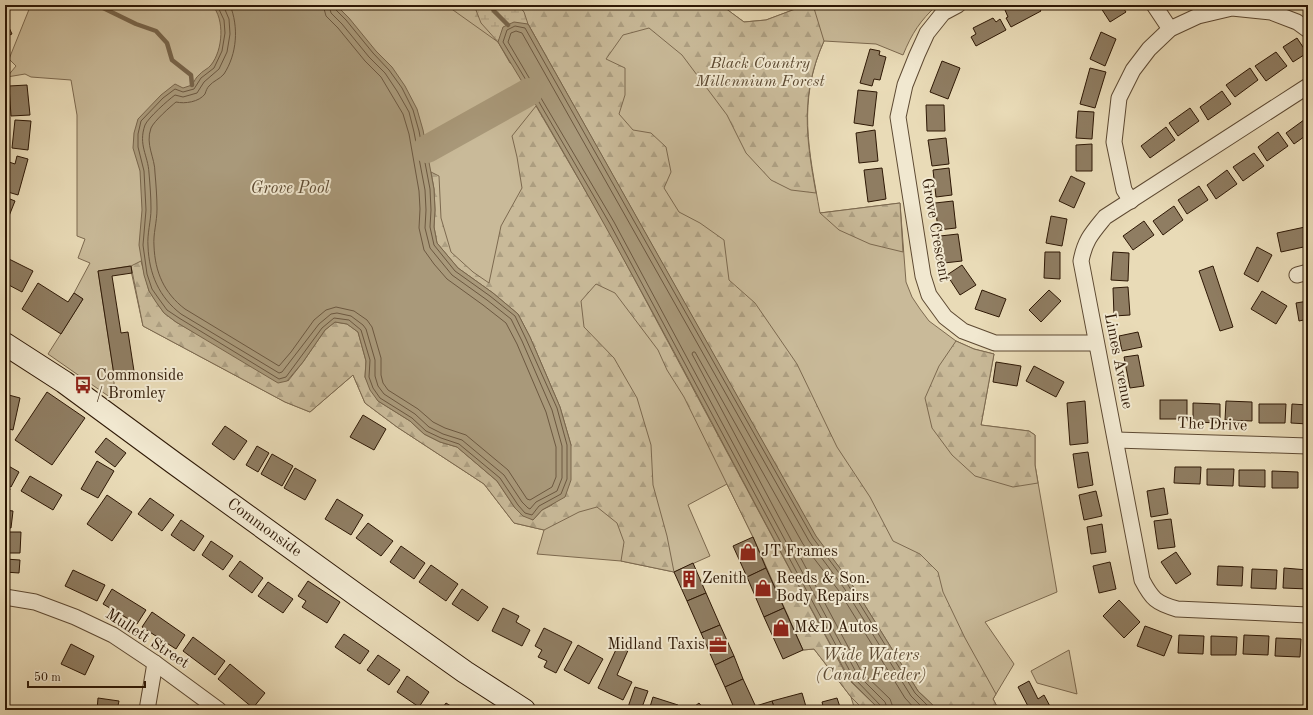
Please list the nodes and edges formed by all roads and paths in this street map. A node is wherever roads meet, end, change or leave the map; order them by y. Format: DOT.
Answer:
graph roads {
  1 [pos="958,5"];
  2 [pos="1154,5"];
  3 [pos="1170,28"];
  4 [pos="1308,30"];
  5 [pos="1308,86"];
  6 [pos="1132,201"];
  7 [pos="1096,343"];
  8 [pos="5,344"];
  9 [pos="1116,440"];
  10 [pos="1308,446"];
  11 [pos="5,597"];
  12 [pos="1308,615"];
  13 [pos="155,663"];
  14 [pos="147,710"];
  15 [pos="219,710"];
  16 [pos="524,710"];
  1 -- 7 [label="street, Grove Crescent"];
  2 -- 3 [label="street"];
  3 -- 4 [label="street"];
  3 -- 6 [label="street"];
  5 -- 6 [label="street, Limes Avenue"];
  6 -- 7 [label="street, Limes Avenue"];
  7 -- 9 [label="street, Limes Avenue"];
  8 -- 16 [label="main road, Commonside"];
  9 -- 10 [label="street, The Drive"];
  9 -- 12 [label="street, Limes Avenue"];
  11 -- 13 [label="street, Mullett Street"];
  13 -- 14 [label="street"];
  13 -- 15 [label="street, Mullett Street"];
}
